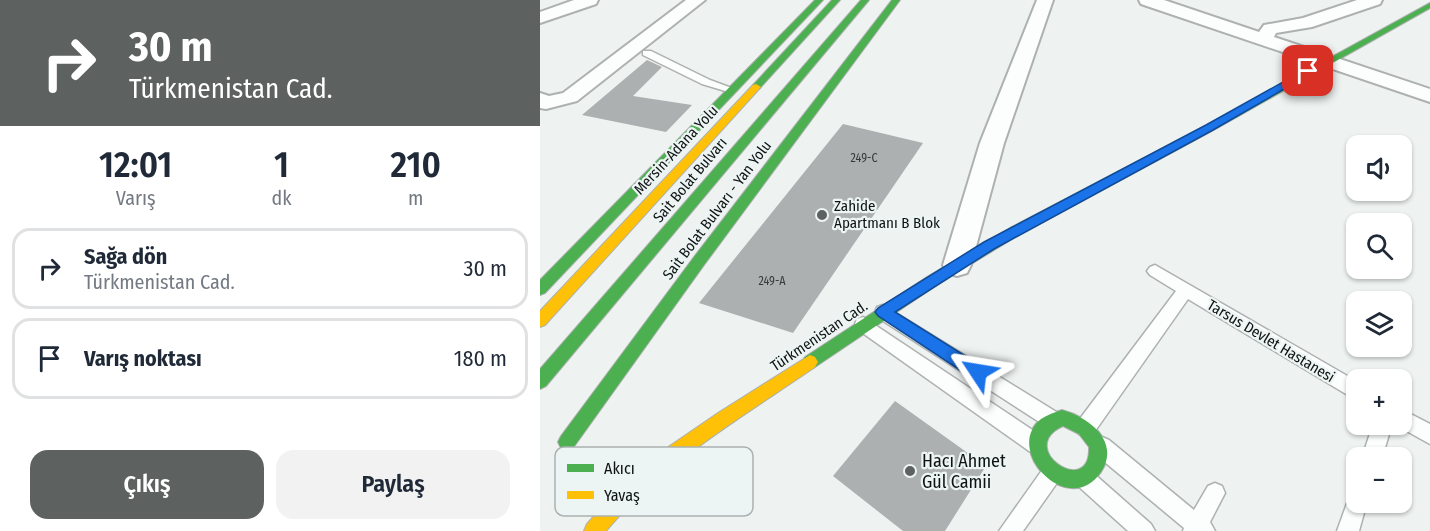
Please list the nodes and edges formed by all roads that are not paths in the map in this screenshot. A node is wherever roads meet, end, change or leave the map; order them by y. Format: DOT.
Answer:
graph roads {
  1 [pos="590,0"];
  2 [pos="697,0"];
  3 [pos="836,0"];
  4 [pos="864,0"];
  5 [pos="896,0"];
  6 [pos="1045,0"];
  7 [pos="1147,0"];
  8 [pos="814,1"];
  9 [pos="1360,1"];
  10 [pos="1430,5"];
  11 [pos="540,18"];
  12 [pos="1394,24"];
  13 [pos="1263,39"];
  14 [pos="647,53"];
  15 [pos="1327,61"];
  16 [pos="732,90"];
  17 [pos="1430,96"];
  18 [pos="540,99"];
  19 [pos="957,265"];
  20 [pos="1155,272"];
  21 [pos="540,290"];
  22 [pos="1186,290"];
  23 [pos="883,312"];
  24 [pos="540,321"];
  25 [pos="863,324"];
  26 [pos="540,381"];
  27 [pos="1346,385"];
  28 [pos="1053,421"];
  29 [pos="1412,424"];
  30 [pos="1091,434"];
  31 [pos="1430,435"];
  32 [pos="567,442"];
  33 [pos="1038,445"];
  34 [pos="684,447"];
  35 [pos="1052,473"];
  36 [pos="1083,477"];
  37 [pos="1215,493"];
  38 [pos="1353,513"];
  39 [pos="604,516"];
  40 [pos="1198,529"];
  41 [pos="594,531"];
  42 [pos="1010,531"];
  43 [pos="1144,531"];
  44 [pos="1347,531"];
  1 -- 11 [label="street"];
  2 -- 18 [label="street"];
  3 -- 24 [label="main road, Mersin-Adana Yolu"];
  4 -- 26 [label="main road, Sait Bolat Bulvarı"];
  5 -- 32 [label="main road, Sait Bolat Bulvarı - Yan Yolu"];
  6 -- 19 [label="street"];
  7 -- 13 [label="street"];
  8 -- 16 [label="main road"];
  9 -- 12 [label="street"];
  9 -- 13 [label="street"];
  10 -- 12 [label="main road, Türkmenistan Cad."];
  12 -- 15 [label="main road, Türkmenistan Cad."];
  13 -- 15 [label="street"];
  14 -- 16 [label="lane"];
  15 -- 17 [label="street"];
  15 -- 19 [label="main road, Türkmenistan Cad."];
  16 -- 21 [label="main road"];
  19 -- 23 [label="main road, Türkmenistan Cad."];
  20 -- 22 [label="lane, Tarsus Devlet Hastanesi"];
  22 -- 27 [label="lane, Tarsus Devlet Hastanesi"];
  22 -- 30 [label="lane"];
  23 -- 25 [label="main road, Türkmenistan Cad."];
  23 -- 28 [label="lane"];
  25 -- 33 [label="lane"];
  25 -- 34 [label="main road, Türkmenistan Cad."];
  28 -- 30 [label="main road"];
  28 -- 33 [label="main road"];
  29 -- 31 [label="lane"];
  30 -- 36 [label="main road"];
  30 -- 40 [label="lane"];
  33 -- 35 [label="main road"];
  35 -- 36 [label="main road"];
  35 -- 42 [label="lane"];
  36 -- 43 [label="lane"];
  37 -- 40 [label="lane"];
  38 -- 44 [label="lane"];
  39 -- 41 [label="main road, Türkmenistan Cad."];
}
